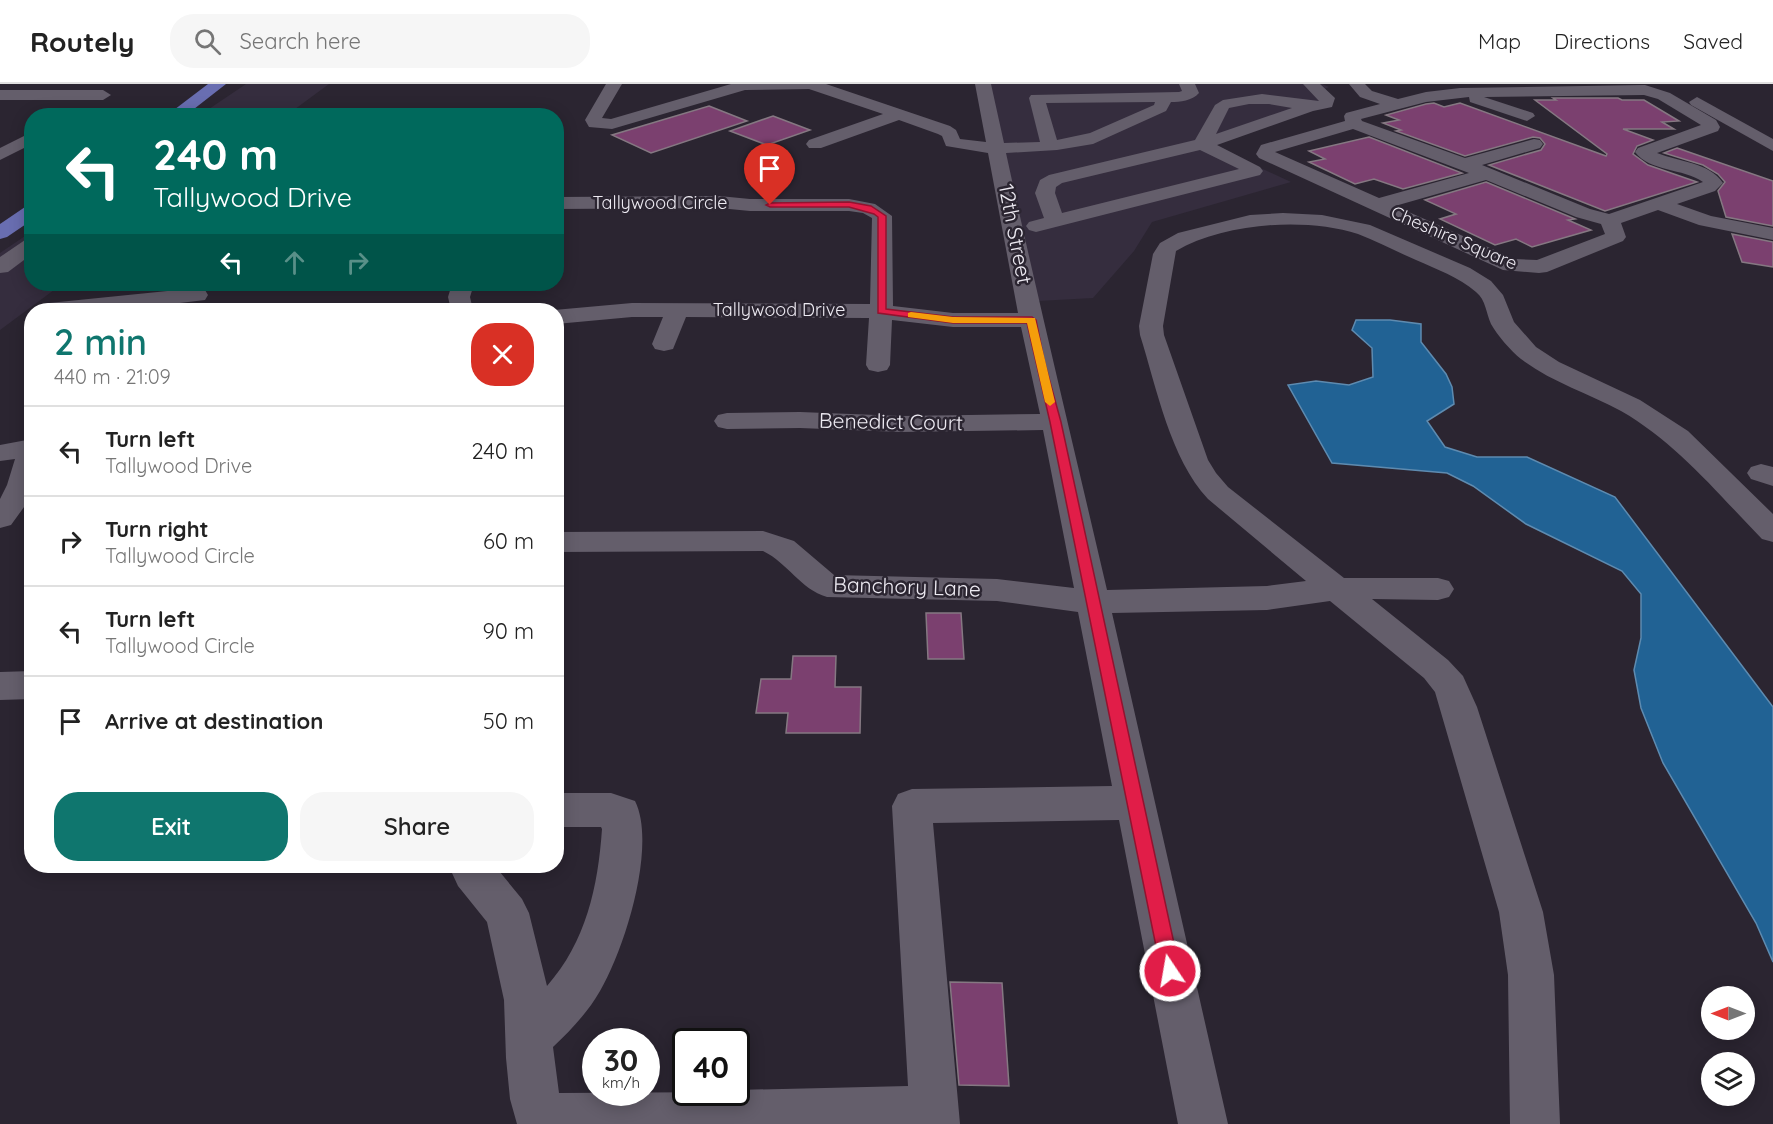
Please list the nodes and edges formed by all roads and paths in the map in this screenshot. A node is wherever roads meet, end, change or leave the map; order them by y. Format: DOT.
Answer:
graph roads {
  1 [pos="218,84"];
  2 [pos="983,84"];
  3 [pos="1187,84"];
  4 [pos="1311,84"];
  5 [pos="1357,84"];
  6 [pos="1667,84"];
  7 [pos="1572,87"];
  8 [pos="611,89"];
  9 [pos="838,92"];
  10 [pos="632,93"];
  11 [pos="656,93"];
  12 [pos="717,93"];
  13 [pos="1460,93"];
  14 [pos="0,95"];
  15 [pos="1161,97"];
  16 [pos="816,100"];
  17 [pos="748,104"];
  18 [pos="1397,104"];
  19 [pos="1310,107"];
  20 [pos="80,108"];
  21 [pos="185,108"];
  22 [pos="900,114"];
  23 [pos="1527,116"];
  24 [pos="1354,123"];
  25 [pos="24,141"];
  26 [pos="815,144"];
  27 [pos="1202,144"];
  28 [pos="1534,144"];
  29 [pos="1050,145"];
  30 [pos="1773,146"];
  31 [pos="997,148"];
  32 [pos="1,154"];
  33 [pos="1465,164"];
  34 [pos="1486,174"];
  35 [pos="564,203"];
  36 [pos="1660,204"];
  37 [pos="1376,205"];
  38 [pos="24,217"];
  39 [pos="1610,220"];
  40 [pos="1055,221"];
  41 [pos="1013,226"];
  42 [pos="0,233"];
  43 [pos="1773,234"];
  44 [pos="24,250"];
  45 [pos="0,267"];
  46 [pos="196,296"];
  47 [pos="130,303"];
  48 [pos="677,310"];
  49 [pos="881,311"];
  50 [pos="564,316"];
  51 [pos="1032,320"];
  52 [pos="664,344"];
  53 [pos="878,365"];
  54 [pos="727,421"];
  55 [pos="1055,422"];
  56 [pos="24,448"];
  57 [pos="0,453"];
  58 [pos="24,481"];
  59 [pos="0,518"];
  60 [pos="1773,532"];
  61 [pos="564,542"];
  62 [pos="1337,589"];
  63 [pos="1438,589"];
  64 [pos="1093,602"];
  65 [pos="24,685"];
  66 [pos="0,686"];
  67 [pos="1134,803"];
  68 [pos="564,810"];
  69 [pos="473,873"];
  70 [pos="528,1039"];
  71 [pos="934,1117"];
  72 [pos="542,1124"];
  73 [pos="547,1124"];
  74 [pos="1203,1124"];
  75 [pos="1535,1124"];
  1 -- 21 [label="main road"];
  2 -- 31 [label="street, 12th Street"];
  3 -- 15 [label="street"];
  4 -- 19 [label="street"];
  5 -- 18 [label="street"];
  6 -- 30 [label="street"];
  7 -- 13 [label="street, Cheshire Square"];
  7 -- 36 [label="street, Cheshire Square"];
  8 -- 10 [label="street"];
  8 -- 12 [label="street"];
  9 -- 12 [label="street"];
  9 -- 16 [label="street"];
  9 -- 22 [label="street"];
  11 -- 12 [label="street"];
  12 -- 17 [label="street"];
  13 -- 18 [label="street, Cheshire Square"];
  13 -- 23 [label="street, Cheshire Square"];
  14 -- 20 [label="street"];
  15 -- 29 [label="street"];
  15 -- 29 [label="street"];
  18 -- 24 [label="street, Cheshire Square"];
  19 -- 27 [label="street"];
  19 -- 27 [label="street"];
  22 -- 26 [label="street"];
  22 -- 31 [label="street"];
  24 -- 33 [label="street"];
  24 -- 37 [label="street, Cheshire Square"];
  25 -- 32 [label="street"];
  27 -- 40 [label="street"];
  27 -- 40 [label="street"];
  28 -- 33 [label="street"];
  29 -- 31 [label="street"];
  31 -- 41 [label="street, 12th Street"];
  33 -- 34 [label="street"];
  34 -- 37 [label="street, Cheshire Square"];
  34 -- 39 [label="street"];
  35 -- 49 [label="street, Tallywood Circle"];
  36 -- 39 [label="street, Cheshire Square"];
  36 -- 43 [label="street"];
  37 -- 39 [label="street, Cheshire Square"];
  38 -- 42 [label="main road"];
  40 -- 41 [label="street"];
  41 -- 51 [label="street, 12th Street"];
  44 -- 45 [label="street"];
  46 -- 47 [label="street"];
  48 -- 49 [label="street, Tallywood Drive"];
  48 -- 50 [label="street, Tallywood Drive"];
  48 -- 52 [label="street"];
  49 -- 51 [label="street, Tallywood Drive"];
  49 -- 53 [label="street"];
  51 -- 55 [label="street, 12th Street"];
  54 -- 55 [label="street, Benedict Court"];
  55 -- 64 [label="street, 12th Street"];
  56 -- 57 [label="street"];
  58 -- 59 [label="street"];
  60 -- 62 [label="street"];
  61 -- 64 [label="street, Banchory Lane"];
  62 -- 63 [label="street, Banchory Lane"];
  62 -- 64 [label="street, Banchory Lane"];
  62 -- 75 [label="street"];
  64 -- 67 [label="street, 12th Street"];
  65 -- 66 [label="street"];
  67 -- 71 [label="street"];
  67 -- 74 [label="street, 12th Street"];
  68 -- 70 [label="street"];
  69 -- 70 [label="street"];
  70 -- 72 [label="street"];
  71 -- 73 [label="street"];
}
